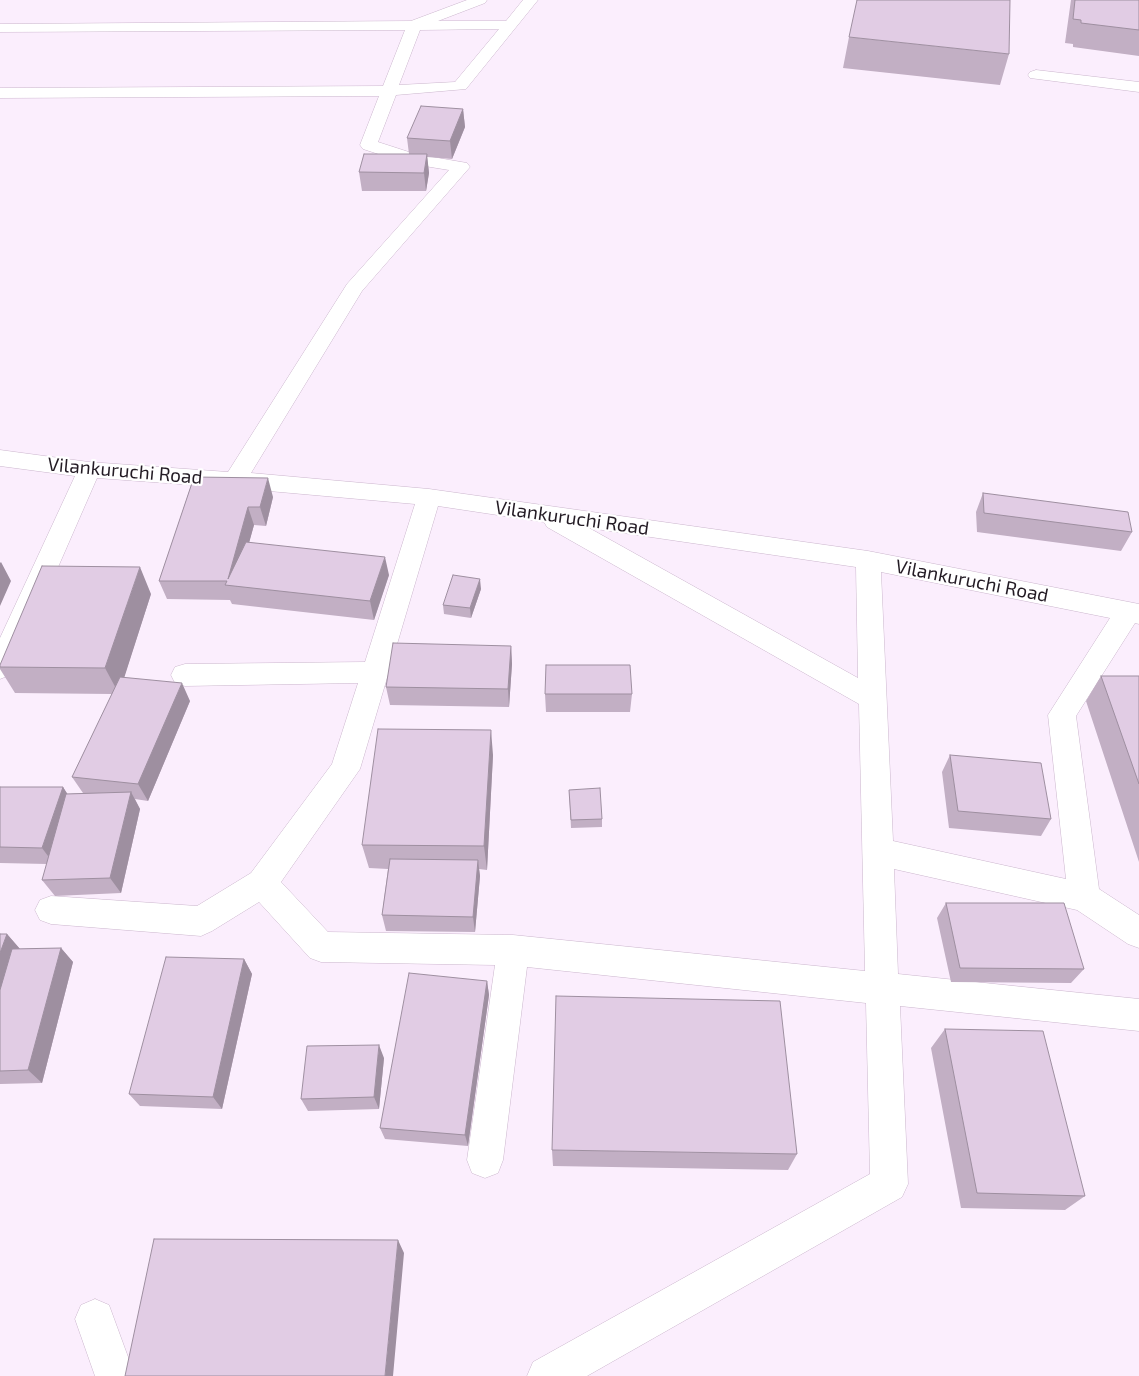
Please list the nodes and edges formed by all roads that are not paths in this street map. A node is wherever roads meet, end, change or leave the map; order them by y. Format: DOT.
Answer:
graph roads {
  1 [pos="480,0"];
  2 [pos="531,0"];
  3 [pos="414,25"];
  4 [pos="510,25"];
  5 [pos="0,28"];
  6 [pos="1036,75"];
  7 [pos="1139,88"];
  8 [pos="388,91"];
  9 [pos="0,93"];
  10 [pos="0,458"];
  11 [pos="89,470"];
  12 [pos="234,480"];
  13 [pos="429,497"];
  14 [pos="542,514"];
  15 [pos="868,560"];
  16 [pos="1133,613"];
  17 [pos="0,668"];
  18 [pos="375,672"];
  19 [pos="185,675"];
  20 [pos="874,699"];
  21 [pos="879,852"];
  22 [pos="262,883"];
  23 [pos="1084,897"];
  24 [pos="50,910"];
  25 [pos="1139,933"];
  26 [pos="513,950"];
  27 [pos="884,988"];
  28 [pos="1139,1015"];
  29 [pos="485,1160"];
  30 [pos="95,1319"];
  31 [pos="115,1376"];
  32 [pos="547,1376"];
  1 -- 3 [label="street"];
  2 -- 4 [label="street"];
  3 -- 4 [label="street"];
  3 -- 5 [label="street"];
  3 -- 8 [label="street"];
  4 -- 8 [label="street"];
  6 -- 7 [label="street"];
  8 -- 9 [label="street"];
  8 -- 12 [label="street"];
  10 -- 11 [label="street, Vilankuruchi Road"];
  11 -- 12 [label="street, Vilankuruchi Road"];
  11 -- 17 [label="street"];
  12 -- 13 [label="street, Vilankuruchi Road"];
  13 -- 14 [label="street, Vilankuruchi Road"];
  13 -- 18 [label="street"];
  14 -- 15 [label="street, Vilankuruchi Road"];
  14 -- 20 [label="street"];
  15 -- 16 [label="street, Vilankuruchi Road"];
  15 -- 20 [label="street"];
  16 -- 23 [label="street"];
  18 -- 19 [label="street"];
  18 -- 22 [label="street"];
  20 -- 21 [label="street"];
  21 -- 23 [label="street"];
  21 -- 27 [label="street"];
  22 -- 24 [label="street"];
  22 -- 26 [label="street"];
  23 -- 25 [label="street"];
  26 -- 27 [label="street"];
  26 -- 29 [label="street"];
  27 -- 28 [label="street"];
  27 -- 32 [label="street"];
  30 -- 31 [label="street"];
}
